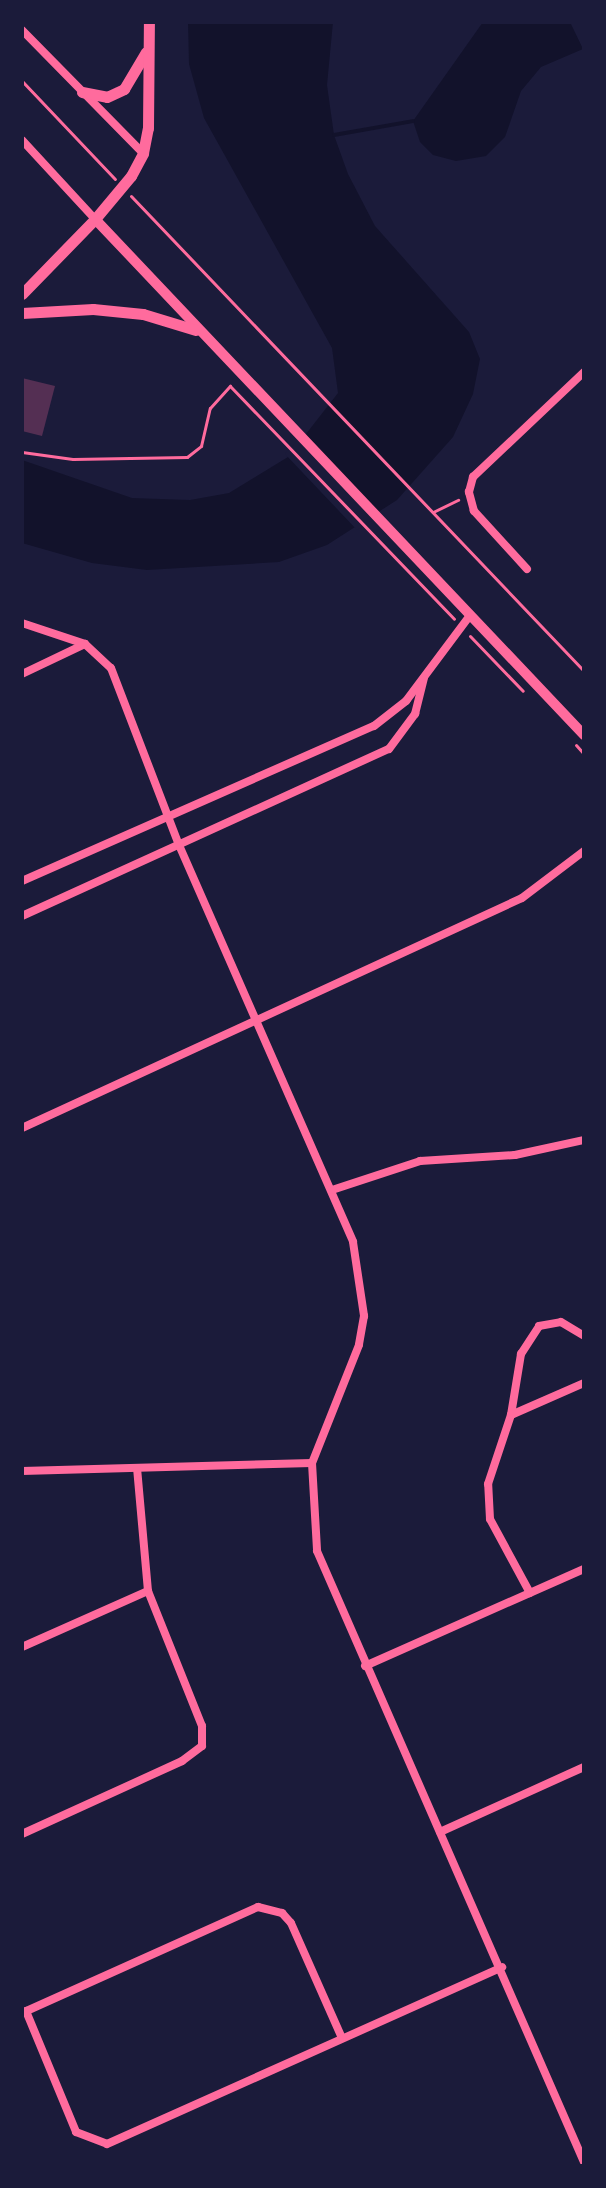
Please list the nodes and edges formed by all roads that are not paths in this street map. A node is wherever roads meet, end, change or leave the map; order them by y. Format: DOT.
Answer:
graph roads {
  1 [pos="149,22"];
  2 [pos="22,30"];
  3 [pos="146,52"];
  4 [pos="82,92"];
  5 [pos="22,140"];
  6 [pos="143,153"];
  7 [pos="95,219"];
  8 [pos="22,294"];
  9 [pos="22,313"];
  10 [pos="196,330"];
  11 [pos="584,372"];
  12 [pos="527,569"];
  13 [pos="464,622"];
  14 [pos="22,623"];
  15 [pos="85,644"];
  16 [pos="427,670"];
  17 [pos="22,674"];
  18 [pos="584,735"];
  19 [pos="167,815"];
  20 [pos="179,845"];
  21 [pos="584,851"];
  22 [pos="22,881"];
  23 [pos="22,916"];
  24 [pos="253,1019"];
  25 [pos="22,1128"];
  26 [pos="584,1140"];
  27 [pos="332,1190"];
  28 [pos="584,1336"];
  29 [pos="584,1383"];
  30 [pos="511,1415"];
  31 [pos="312,1463"];
  32 [pos="137,1468"];
  33 [pos="22,1471"];
  34 [pos="584,1569"];
  35 [pos="148,1591"];
  36 [pos="530,1593"];
  37 [pos="22,1647"];
  38 [pos="365,1666"];
  39 [pos="584,1767"];
  40 [pos="440,1832"];
  41 [pos="22,1834"];
  42 [pos="502,1967"];
  43 [pos="24,2012"];
  44 [pos="342,2038"];
  45 [pos="584,2162"];
  1 -- 3 [label="main road"];
  2 -- 4 [label="street"];
  3 -- 4 [label="main road"];
  3 -- 6 [label="main road"];
  4 -- 6 [label="street"];
  5 -- 7 [label="street"];
  6 -- 7 [label="main road"];
  7 -- 8 [label="main road"];
  7 -- 10 [label="street"];
  9 -- 10 [label="main road"];
  10 -- 13 [label="street"];
  11 -- 12 [label="street"];
  13 -- 16 [label="street"];
  13 -- 18 [label="street"];
  14 -- 15 [label="street"];
  15 -- 17 [label="street"];
  15 -- 19 [label="street"];
  16 -- 19 [label="street"];
  16 -- 20 [label="street"];
  19 -- 20 [label="street"];
  19 -- 22 [label="street"];
  20 -- 23 [label="street"];
  20 -- 24 [label="street"];
  21 -- 24 [label="street"];
  24 -- 25 [label="street"];
  24 -- 27 [label="street"];
  26 -- 27 [label="street"];
  27 -- 31 [label="street"];
  28 -- 30 [label="street"];
  29 -- 30 [label="street"];
  30 -- 36 [label="street"];
  31 -- 32 [label="street"];
  31 -- 38 [label="street"];
  32 -- 33 [label="street"];
  32 -- 35 [label="street"];
  34 -- 36 [label="street"];
  35 -- 37 [label="street"];
  35 -- 41 [label="street"];
  36 -- 38 [label="street"];
  38 -- 40 [label="street"];
  39 -- 40 [label="street"];
  40 -- 42 [label="street"];
  42 -- 44 [label="street"];
  42 -- 45 [label="street"];
  43 -- 44 [label="street"];
  43 -- 44 [label="street"];
}
